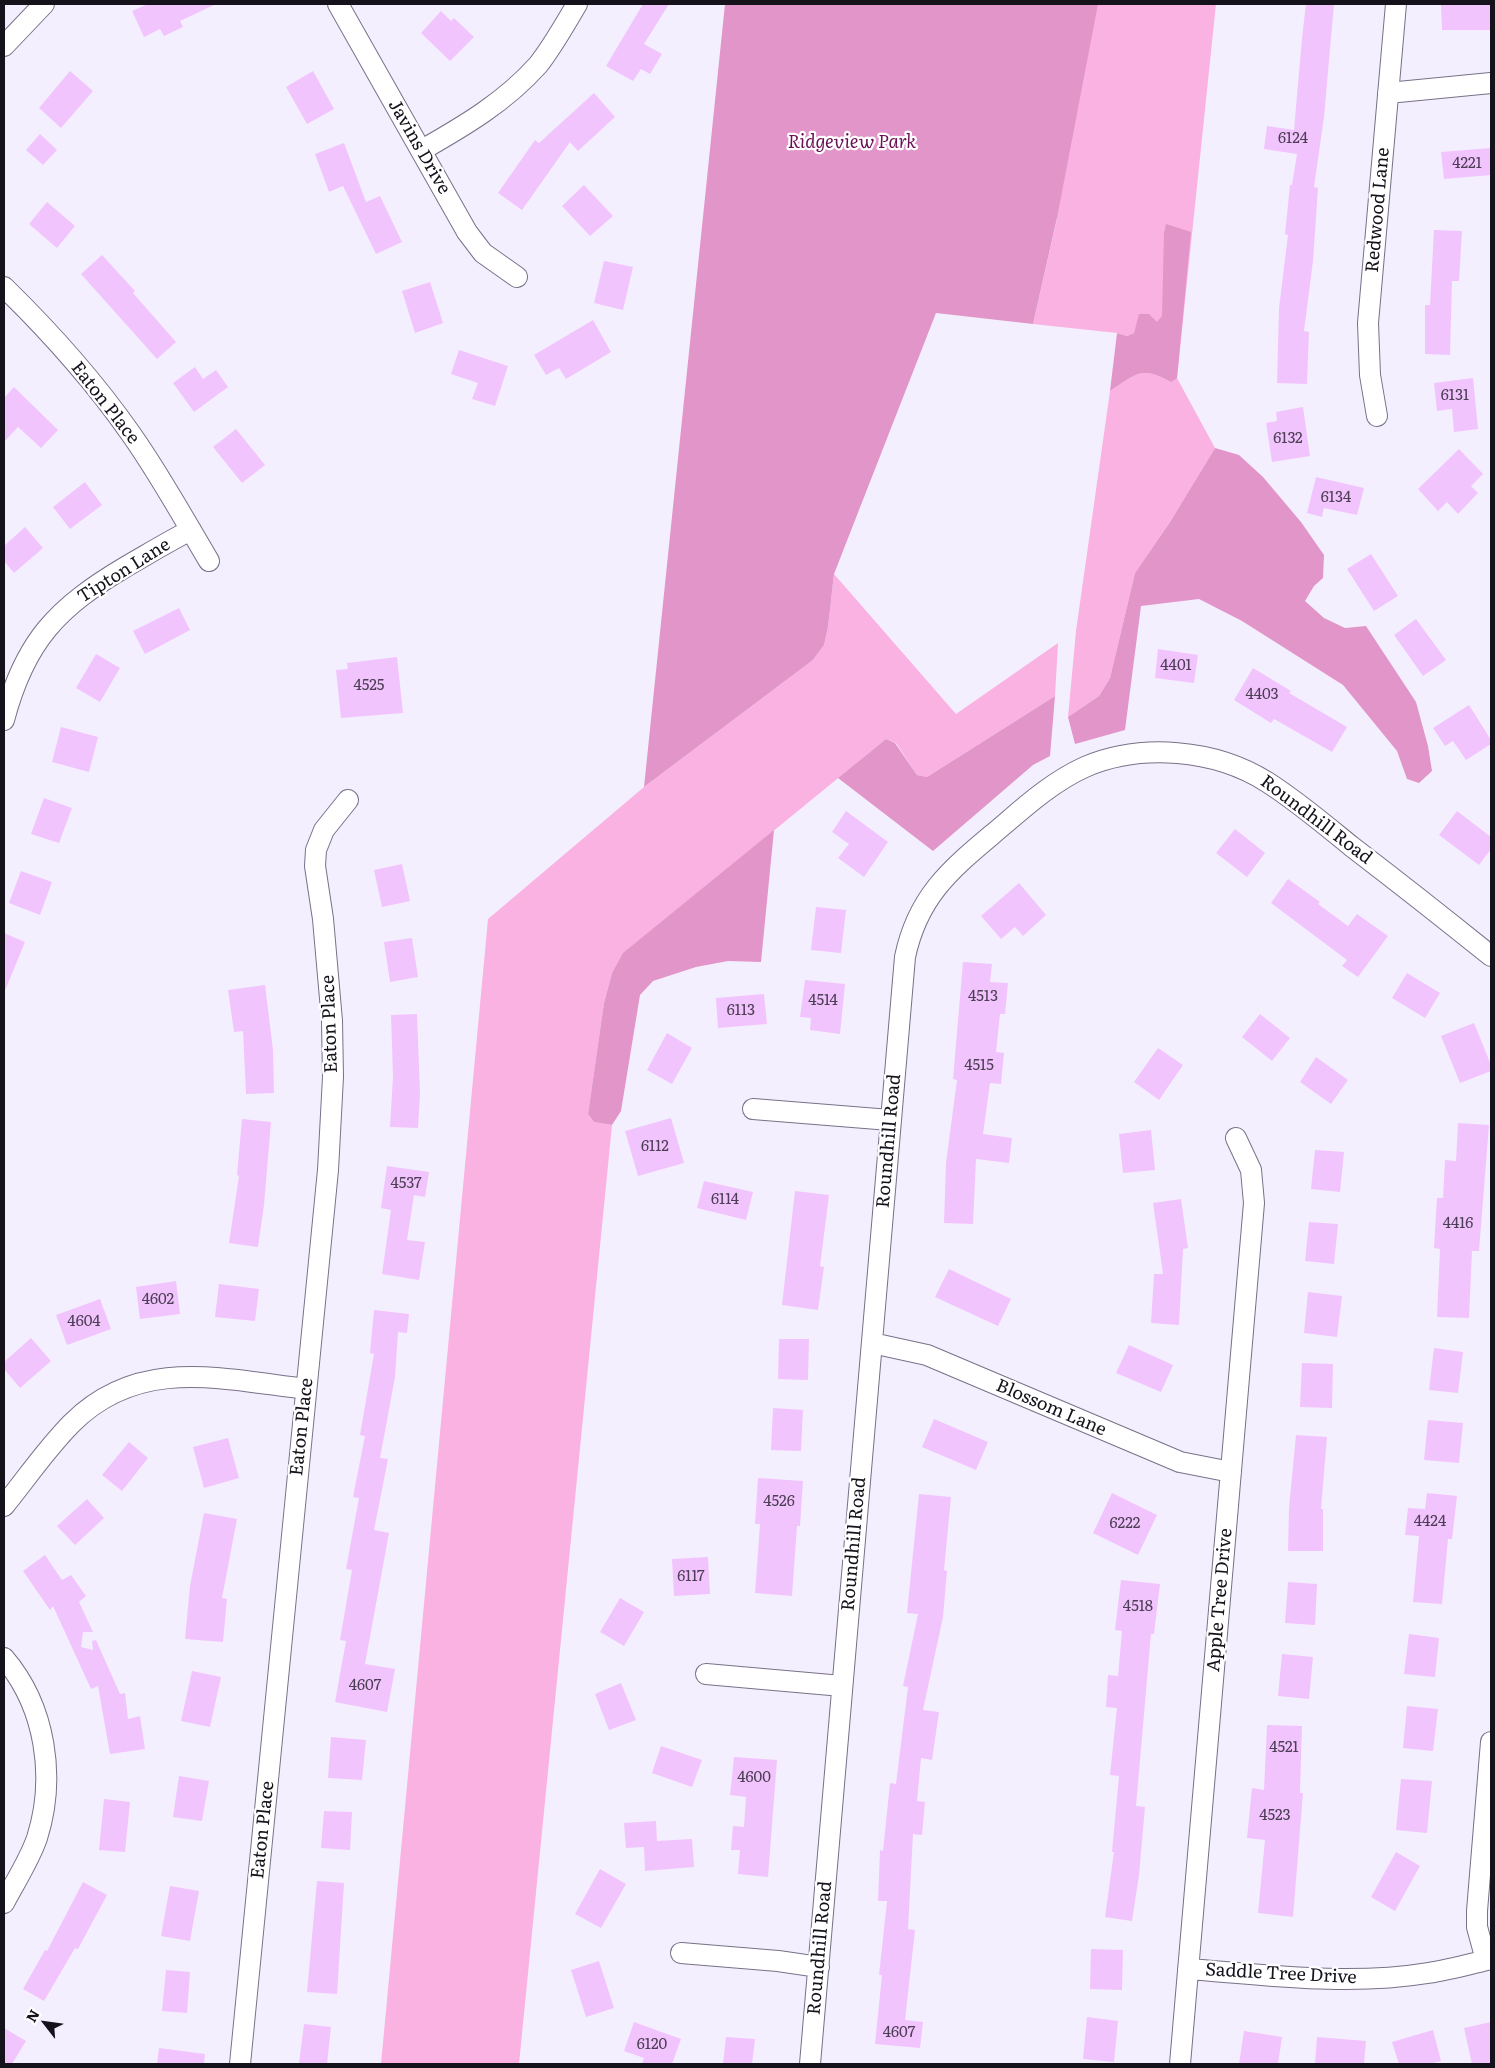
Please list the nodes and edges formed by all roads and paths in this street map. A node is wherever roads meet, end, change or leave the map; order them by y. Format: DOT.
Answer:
graph roads {
  1 [pos="44,4"];
  2 [pos="338,4"];
  3 [pos="577,4"];
  4 [pos="1396,4"];
  5 [pos="4,46"];
  6 [pos="1491,83"];
  7 [pos="1388,93"];
  8 [pos="422,150"];
  9 [pos="517,277"];
  10 [pos="4,287"];
  11 [pos="1377,416"];
  12 [pos="191,530"];
  13 [pos="209,562"];
  14 [pos="4,720"];
  15 [pos="348,800"];
  16 [pos="1491,956"];
  17 [pos="753,1109"];
  18 [pos="890,1120"];
  19 [pos="1236,1138"];
  20 [pos="872,1343"];
  21 [pos="306,1389"];
  22 [pos="1231,1472"];
  23 [pos="4,1506"];
  24 [pos="4,1658"];
  25 [pos="706,1674"];
  26 [pos="842,1686"];
  27 [pos="1491,1742"];
  28 [pos="4,1903"];
  29 [pos="680,1953"];
  30 [pos="1489,1960"];
  31 [pos="819,1967"];
  32 [pos="1188,1969"];
  33 [pos="240,2064"];
  34 [pos="810,2064"];
  35 [pos="1180,2064"];
  1 -- 5 [label="street"];
  2 -- 8 [label="street, Javins Drive"];
  3 -- 8 [label="street"];
  4 -- 7 [label="street, Redwood Lane"];
  6 -- 7 [label="street"];
  7 -- 11 [label="street, Redwood Lane"];
  8 -- 9 [label="street, Javins Drive"];
  10 -- 12 [label="street, Eaton Place"];
  12 -- 13 [label="street, Eaton Place"];
  12 -- 14 [label="street, Tipton Lane"];
  15 -- 21 [label="street, Eaton Place"];
  16 -- 18 [label="street, Roundhill Road"];
  17 -- 18 [label="street"];
  18 -- 20 [label="street, Roundhill Road"];
  19 -- 22 [label="street, Apple Tree Drive"];
  20 -- 22 [label="street, Blossom Lane"];
  20 -- 26 [label="street, Roundhill Road"];
  21 -- 23 [label="street"];
  21 -- 33 [label="street, Eaton Place"];
  22 -- 32 [label="street, Apple Tree Drive"];
  24 -- 28 [label="street"];
  25 -- 26 [label="street"];
  26 -- 31 [label="street, Roundhill Road"];
  27 -- 30 [label="street"];
  29 -- 31 [label="street"];
  30 -- 32 [label="street, Saddle Tree Drive"];
  31 -- 34 [label="street, Roundhill Road"];
  32 -- 35 [label="street, Apple Tree Drive"];
}
